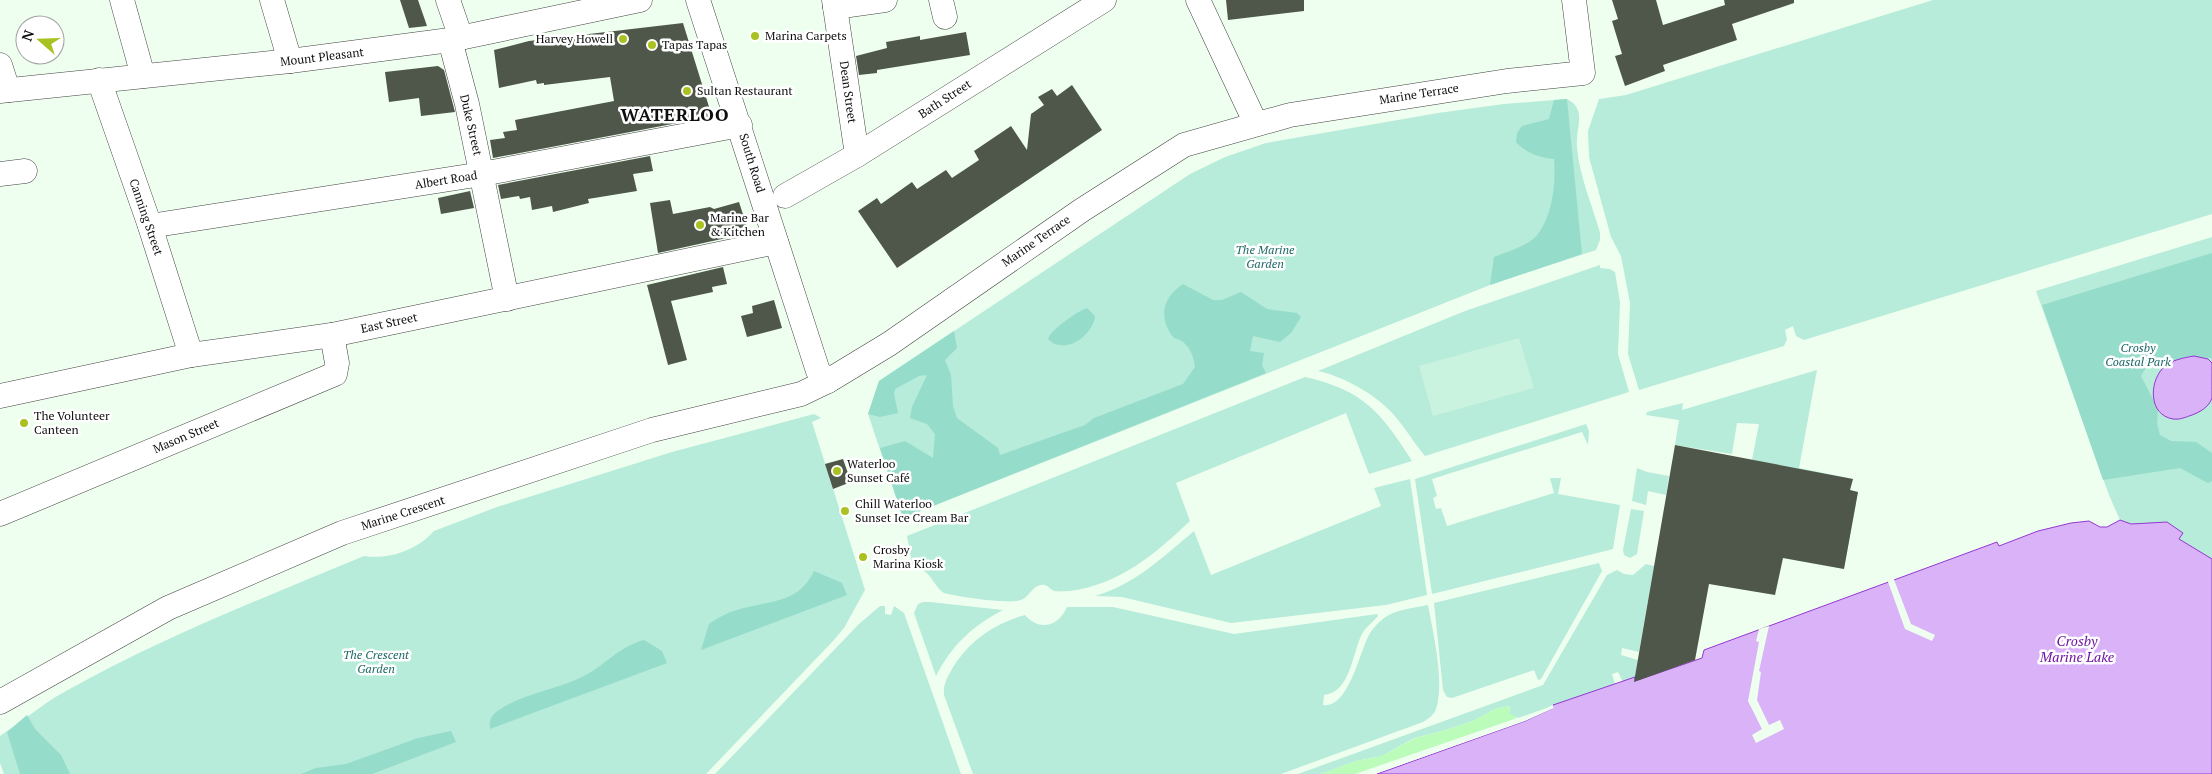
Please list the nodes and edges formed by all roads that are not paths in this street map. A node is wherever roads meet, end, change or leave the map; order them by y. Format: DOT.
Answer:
graph roads {
  1 [pos="122,0"];
  2 [pos="272,0"];
  3 [pos="448,0"];
  4 [pos="640,0"];
  5 [pos="698,0"];
  6 [pos="885,0"];
  7 [pos="1104,0"];
  8 [pos="1198,0"];
  9 [pos="1574,0"];
  10 [pos="835,4"];
  11 [pos="455,39"];
  12 [pos="290,62"];
  13 [pos="0,65"];
  14 [pos="143,76"];
  15 [pos="99,80"];
  16 [pos="4,90"];
  17 [pos="1256,124"];
  18 [pos="740,125"];
  19 [pos="857,155"];
  20 [pos="25,171"];
  21 [pos="0,174"];
  22 [pos="482,174"];
  23 [pos="785,196"];
  24 [pos="150,226"];
  25 [pos="776,242"];
  26 [pos="507,299"];
  27 [pos="332,334"];
  28 [pos="191,355"];
  29 [pos="828,381"];
  30 [pos="0,396"];
  31 [pos="0,514"];
  32 [pos="0,702"];
  1 -- 14 [label="street"];
  2 -- 12 [label="street"];
  3 -- 11 [label="street, Duke Street"];
  4 -- 11 [label="street, Mount Pleasant"];
  5 -- 18 [label="street, South Road"];
  6 -- 10 [label="street"];
  7 -- 19 [label="street, Bath Street"];
  8 -- 17 [label="street"];
  9 -- 17 [label="street, Marine Terrace"];
  10 -- 19 [label="street, Dean Street"];
  11 -- 12 [label="street, Mount Pleasant"];
  11 -- 22 [label="street, Duke Street"];
  12 -- 14 [label="street, Mount Pleasant"];
  13 -- 16 [label="street"];
  14 -- 15 [label="street, Mount Pleasant"];
  15 -- 16 [label="street, Mount Pleasant"];
  15 -- 24 [label="street, Canning Street"];
  17 -- 29 [label="street, Marine Terrace"];
  18 -- 22 [label="street, Albert Road"];
  18 -- 25 [label="street, South Road"];
  19 -- 23 [label="street, Bath Street"];
  20 -- 21 [label="street"];
  22 -- 24 [label="street, Albert Road"];
  22 -- 26 [label="street, Duke Street"];
  24 -- 28 [label="street, Canning Street"];
  25 -- 26 [label="street, East Street"];
  25 -- 29 [label="street, South Road"];
  26 -- 27 [label="street, East Street"];
  27 -- 28 [label="street, East Street"];
  27 -- 31 [label="street, Mason Street"];
  28 -- 30 [label="street, East Street"];
  29 -- 32 [label="street, Marine Crescent"];
}
